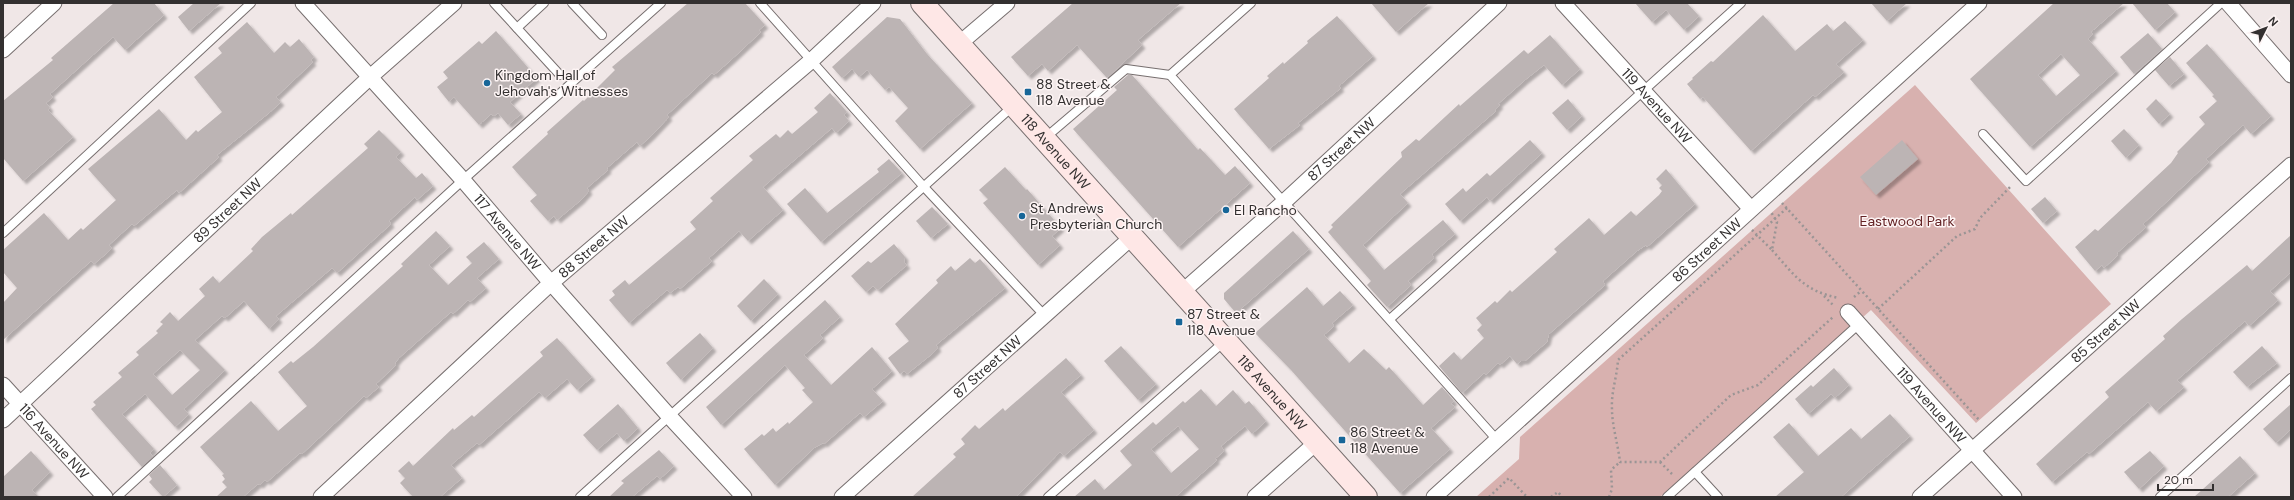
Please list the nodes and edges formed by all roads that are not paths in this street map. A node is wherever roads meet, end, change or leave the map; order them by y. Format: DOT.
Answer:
graph roads {
  1 [pos="54,3"];
  2 [pos="251,3"];
  3 [pos="303,3"];
  4 [pos="454,3"];
  5 [pos="494,3"];
  6 [pos="544,3"];
  7 [pos="572,3"];
  8 [pos="661,3"];
  9 [pos="760,3"];
  10 [pos="873,3"];
  11 [pos="922,3"];
  12 [pos="1007,3"];
  13 [pos="1251,3"];
  14 [pos="1499,3"];
  15 [pos="1563,3"];
  16 [pos="1741,3"];
  17 [pos="1979,3"];
  18 [pos="2221,3"];
  19 [pos="2228,3"];
  20 [pos="517,28"];
  21 [pos="602,35"];
  22 [pos="959,44"];
  23 [pos="3,50"];
  24 [pos="812,60"];
  25 [pos="560,74"];
  26 [pos="1170,75"];
  27 [pos="2291,75"];
  28 [pos="369,78"];
  29 [pos="1643,91"];
  30 [pos="1014,106"];
  31 [pos="1983,134"];
  32 [pos="1044,139"];
  33 [pos="2291,165"];
  34 [pos="463,180"];
  35 [pos="924,187"];
  36 [pos="1285,201"];
  37 [pos="1751,209"];
  38 [pos="3,233"];
  39 [pos="1132,237"];
  40 [pos="551,283"];
  41 [pos="1182,292"];
  42 [pos="1846,308"];
  43 [pos="1045,316"];
  44 [pos="1390,320"];
  45 [pos="1859,324"];
  46 [pos="1225,341"];
  47 [pos="2291,378"];
  48 [pos="3,385"];
  49 [pos="21,404"];
  50 [pos="669,416"];
  51 [pos="3,420"];
  52 [pos="1498,441"];
  53 [pos="1317,442"];
  54 [pos="1972,450"];
  55 [pos="1695,472"];
  56 [pos="105,497"];
  57 [pos="117,497"];
  58 [pos="321,497"];
  59 [pos="580,497"];
  60 [pos="744,497"];
  61 [pos="842,497"];
  62 [pos="1048,497"];
  63 [pos="1255,497"];
  64 [pos="1366,497"];
  65 [pos="1434,497"];
  66 [pos="1667,497"];
  67 [pos="1718,497"];
  68 [pos="1920,497"];
  69 [pos="2014,497"];
  70 [pos="2160,497"];
  1 -- 23 [label="street"];
  2 -- 38 [label="lane"];
  3 -- 28 [label="street, 117 Avenue NW"];
  4 -- 28 [label="street, 89 Street NW"];
  5 -- 20 [label="lane"];
  6 -- 20 [label="lane"];
  7 -- 21 [label="lane"];
  8 -- 34 [label="lane"];
  9 -- 24 [label="lane"];
  10 -- 24 [label="street, 88 Street NW"];
  11 -- 22 [label="main road, 118 Avenue NW"];
  12 -- 22 [label="street"];
  13 -- 26 [label="lane"];
  14 -- 36 [label="street, 87 Street NW"];
  15 -- 29 [label="street, 119 Avenue NW"];
  16 -- 29 [label="lane"];
  17 -- 37 [label="street, 86 Street NW"];
  18 -- 31 [label="lane"];
  19 -- 27 [label="street"];
  20 -- 25 [label="lane"];
  22 -- 30 [label="main road, 118 Avenue NW"];
  24 -- 35 [label="lane"];
  24 -- 40 [label="street, 88 Street NW"];
  26 -- 32 [label="lane"];
  26 -- 36 [label="lane"];
  28 -- 34 [label="street, 117 Avenue NW"];
  28 -- 49 [label="street, 89 Street NW"];
  29 -- 37 [label="street, 119 Avenue NW"];
  29 -- 44 [label="lane"];
  30 -- 32 [label="main road, 118 Avenue NW"];
  30 -- 35 [label="lane"];
  32 -- 39 [label="main road, 118 Avenue NW"];
  33 -- 54 [label="street, 85 Street NW"];
  34 -- 40 [label="street, 117 Avenue NW"];
  34 -- 57 [label="lane"];
  35 -- 43 [label="lane"];
  35 -- 50 [label="lane"];
  36 -- 41 [label="street, 87 Street NW"];
  36 -- 44 [label="lane"];
  37 -- 52 [label="street, 86 Street NW"];
  39 -- 41 [label="main road, 118 Avenue NW"];
  39 -- 43 [label="street, 87 Street NW"];
  40 -- 50 [label="street, 117 Avenue NW"];
  40 -- 58 [label="street, 88 Street NW"];
  41 -- 46 [label="main road, 118 Avenue NW"];
  42 -- 45 [label="street, 119 Avenue NW"];
  43 -- 61 [label="street, 87 Street NW"];
  44 -- 52 [label="lane"];
  45 -- 54 [label="street, 119 Avenue NW"];
  45 -- 55 [label="lane"];
  46 -- 53 [label="main road, 118 Avenue NW"];
  46 -- 62 [label="lane"];
  47 -- 70 [label="lane"];
  48 -- 49 [label="street, 116 Avenue NW"];
  49 -- 51 [label="street, 89 Street NW"];
  49 -- 56 [label="street, 116 Avenue NW"];
  50 -- 59 [label="lane"];
  50 -- 60 [label="street, 117 Avenue NW"];
  52 -- 65 [label="street, 86 Street NW"];
  53 -- 63 [label="street"];
  53 -- 64 [label="main road, 118 Avenue NW"];
  54 -- 68 [label="street, 85 Street NW"];
  54 -- 69 [label="street, 119 Avenue NW"];
  55 -- 66 [label="lane"];
  55 -- 67 [label="lane"];
}
